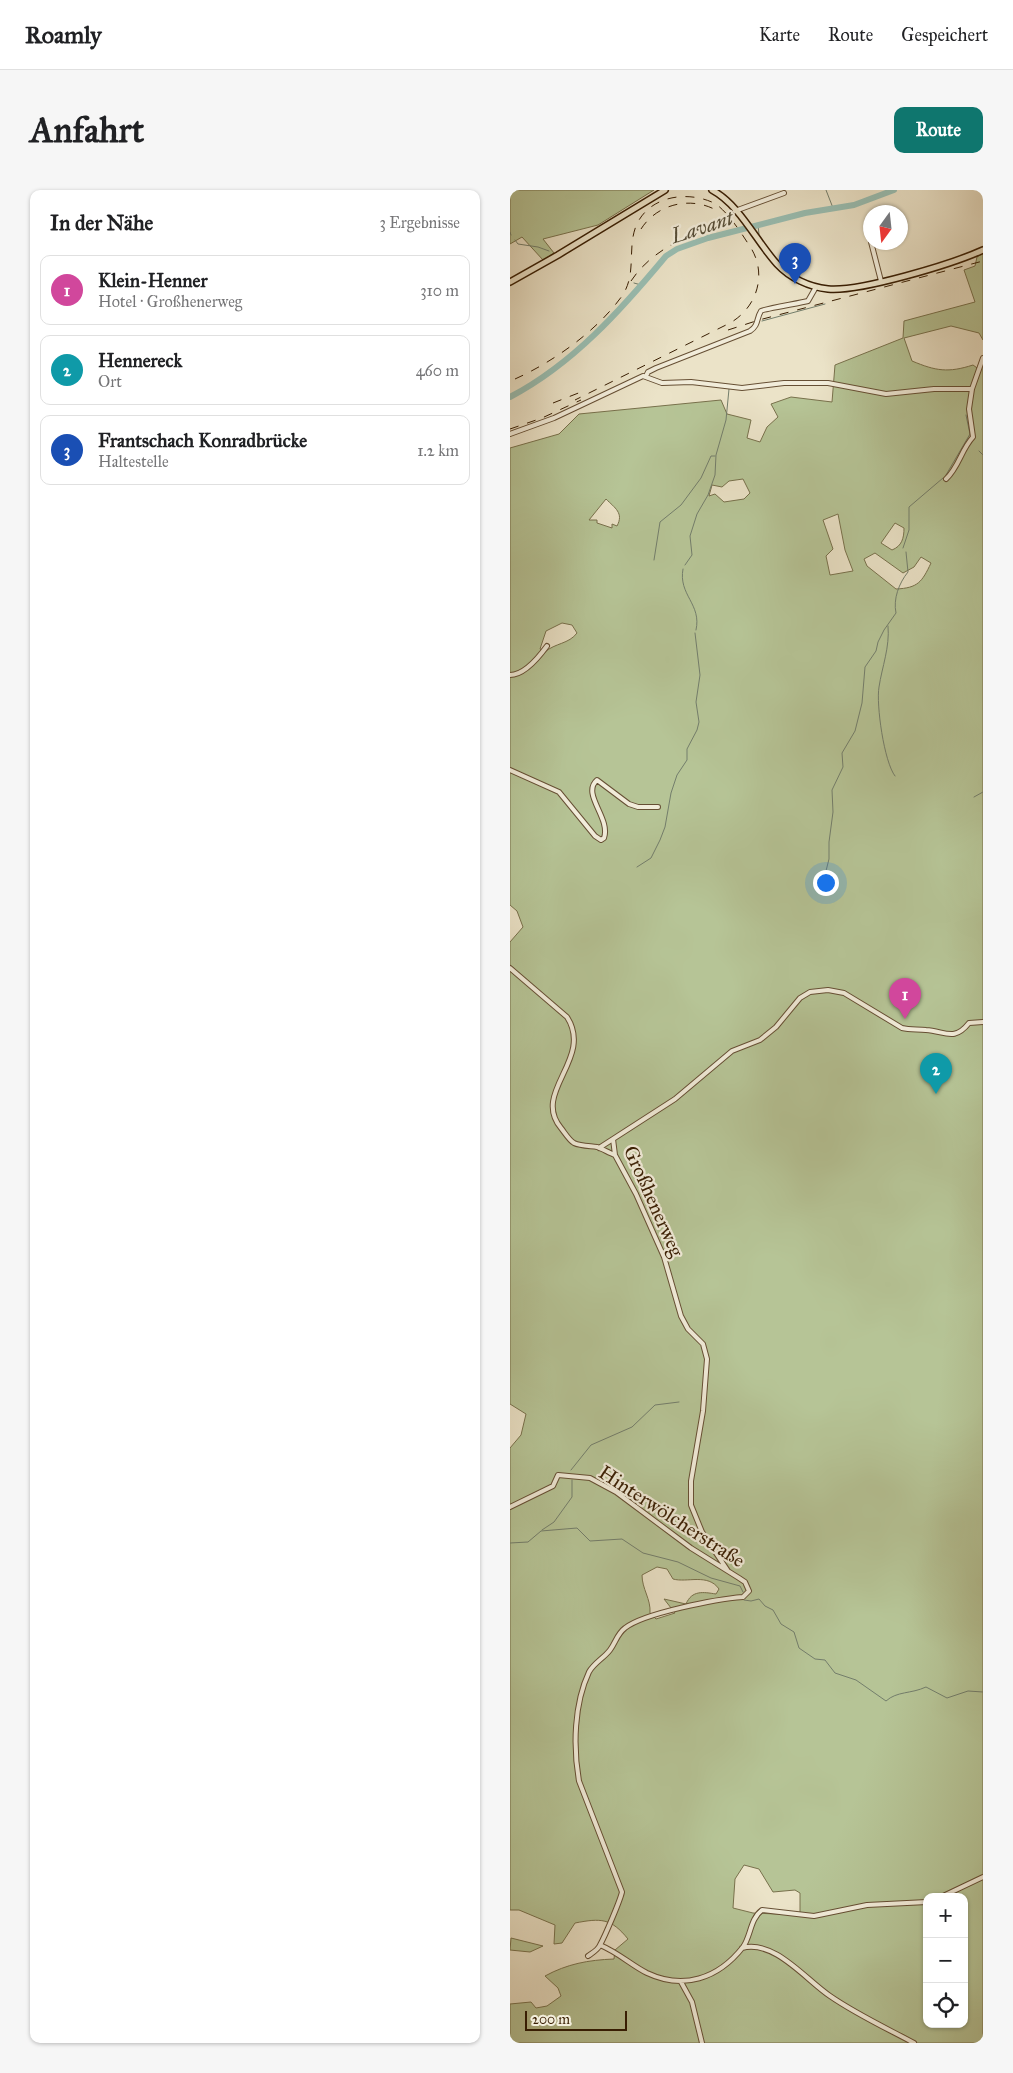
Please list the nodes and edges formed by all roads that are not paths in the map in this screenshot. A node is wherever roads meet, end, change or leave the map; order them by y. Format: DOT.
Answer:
graph roads {
  1 [pos="665,190"];
  2 [pos="712,190"];
  3 [pos="784,193"];
  4 [pos="735,211"];
  5 [pos="873,250"];
  6 [pos="983,250"];
  7 [pos="881,281"];
  8 [pos="510,282"];
  9 [pos="816,286"];
  10 [pos="983,358"];
  11 [pos="646,376"];
  12 [pos="972,389"];
  13 [pos="510,434"];
  14 [pos="946,479"];
  15 [pos="547,646"];
  16 [pos="510,676"];
  17 [pos="510,770"];
  18 [pos="658,807"];
  19 [pos="510,968"];
  20 [pos="983,1022"];
  21 [pos="614,1139"];
  22 [pos="599,1148"];
  23 [pos="615,1155"];
  24 [pos="510,1507"];
  25 [pos="728,1571"];
  26 [pos="983,1877"];
  27 [pos="949,1893"];
  28 [pos="923,1902"];
  29 [pos="600,1945"];
  30 [pos="742,1948"];
  31 [pos="588,1956"];
  32 [pos="681,1982"];
  33 [pos="702,2043"];
  34 [pos="914,2043"];
  1 -- 8 [label="main road"];
  2 -- 4 [label="main road"];
  3 -- 4 [label="street"];
  4 -- 9 [label="main road"];
  5 -- 7 [label="street"];
  6 -- 7 [label="main road"];
  7 -- 9 [label="main road"];
  9 -- 11 [label="street"];
  10 -- 12 [label="street"];
  11 -- 12 [label="street"];
  11 -- 13 [label="street"];
  12 -- 14 [label="street"];
  15 -- 16 [label="street"];
  17 -- 18 [label="street"];
  19 -- 22 [label="street"];
  20 -- 21 [label="street, Großhenerweg"];
  21 -- 22 [label="street"];
  21 -- 23 [label="street, Großhenerweg"];
  22 -- 23 [label="street"];
  23 -- 25 [label="street, Großhenerweg"];
  24 -- 25 [label="street, Hinterwölcherstraße"];
  25 -- 29 [label="street, Hinterwölcherstraße"];
  26 -- 27 [label="street"];
  28 -- 30 [label="street"];
  29 -- 31 [label="street, Hinterwölcherstraße"];
  29 -- 32 [label="street"];
  30 -- 32 [label="street"];
  30 -- 34 [label="street"];
  32 -- 33 [label="street"];
}
